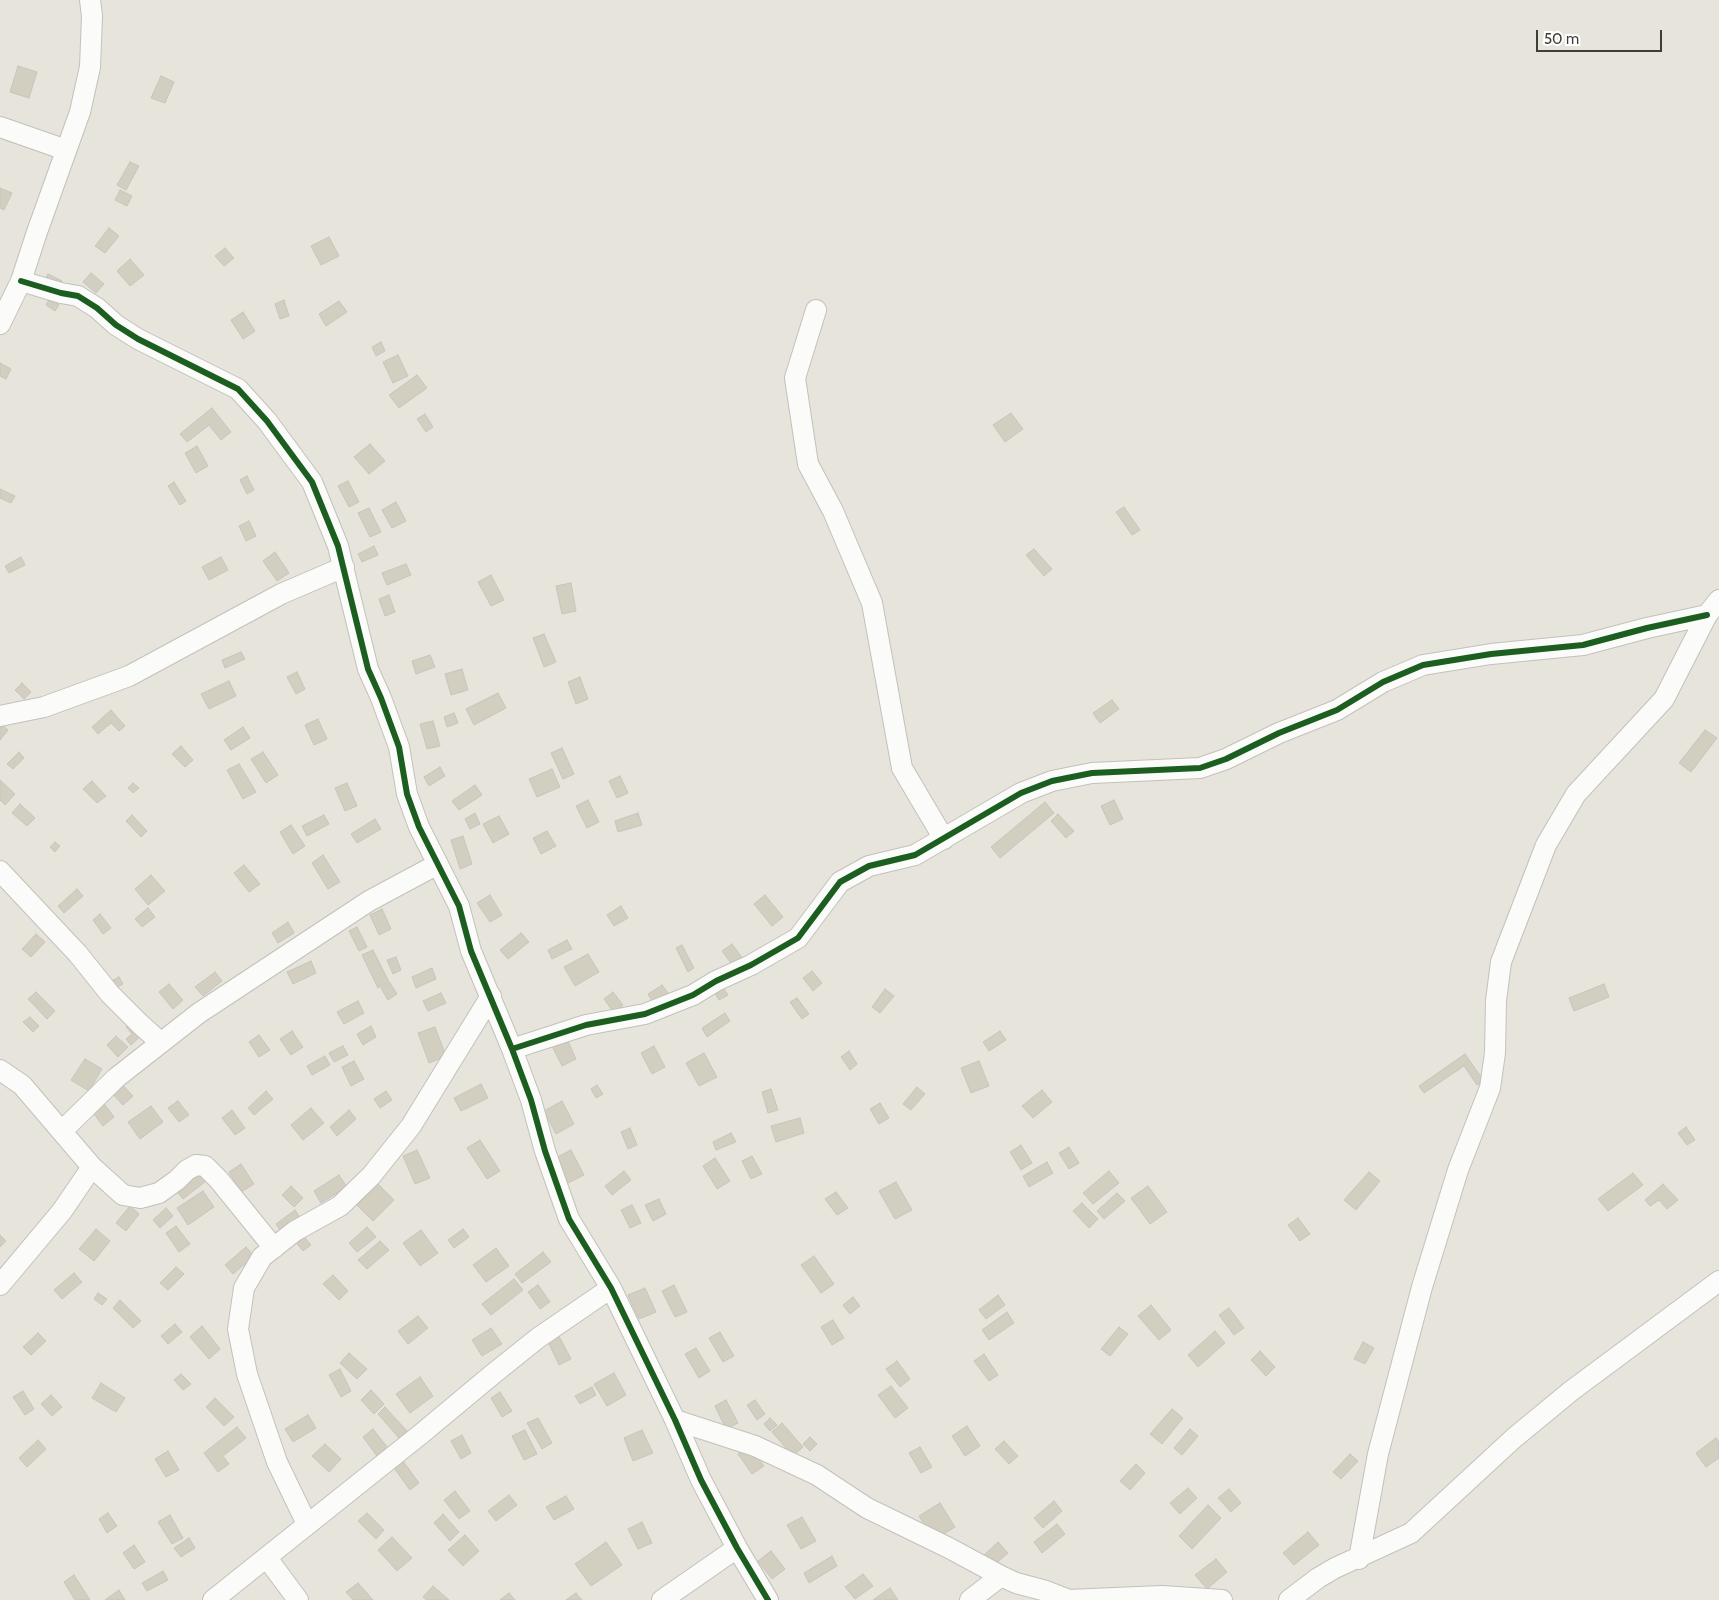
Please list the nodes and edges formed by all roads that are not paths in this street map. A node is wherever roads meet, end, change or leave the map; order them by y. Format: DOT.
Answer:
graph roads {
  1 [pos="90,0"];
  2 [pos="0,127"];
  3 [pos="66,150"];
  4 [pos="21,281"];
  5 [pos="816,310"];
  6 [pos="0,324"];
  7 [pos="344,567"];
  8 [pos="1713,608"];
  9 [pos="0,716"];
  10 [pos="944,839"];
  11 [pos="438,864"];
  12 [pos="0,871"];
  13 [pos="491,996"];
  14 [pos="160,1042"];
  15 [pos="512,1049"];
  16 [pos="0,1070"];
  17 [pos="62,1131"];
  18 [pos="92,1167"];
  19 [pos="274,1248"];
  20 [pos="1719,1282"];
  21 [pos="0,1285"];
  22 [pos="611,1288"];
  23 [pos="675,1420"];
  24 [pos="307,1524"];
  25 [pos="737,1548"];
  26 [pos="267,1558"];
  27 [pos="1359,1559"];
  28 [pos="1001,1576"];
  29 [pos="213,1600"];
  30 [pos="298,1600"];
  31 [pos="662,1600"];
  32 [pos="768,1600"];
  33 [pos="970,1600"];
  34 [pos="1068,1600"];
  35 [pos="1222,1600"];
  36 [pos="1289,1600"];
  1 -- 3 [label="street"];
  2 -- 3 [label="street"];
  3 -- 4 [label="street"];
  4 -- 6 [label="street"];
  4 -- 7 [label="street"];
  5 -- 10 [label="street"];
  7 -- 9 [label="street"];
  7 -- 11 [label="street"];
  8 -- 10 [label="street"];
  8 -- 27 [label="street"];
  10 -- 15 [label="street"];
  11 -- 13 [label="street"];
  11 -- 14 [label="street"];
  12 -- 14 [label="street"];
  13 -- 15 [label="street"];
  13 -- 19 [label="street"];
  14 -- 17 [label="street"];
  15 -- 22 [label="street"];
  16 -- 17 [label="street"];
  17 -- 18 [label="street"];
  18 -- 19 [label="street"];
  18 -- 21 [label="street"];
  19 -- 24 [label="street"];
  20 -- 27 [label="street"];
  22 -- 23 [label="street"];
  22 -- 24 [label="street"];
  23 -- 25 [label="street"];
  23 -- 28 [label="street"];
  24 -- 26 [label="street"];
  25 -- 31 [label="street"];
  25 -- 32 [label="street"];
  26 -- 29 [label="street"];
  26 -- 30 [label="street"];
  27 -- 36 [label="street"];
  28 -- 33 [label="street"];
  28 -- 34 [label="street"];
  34 -- 35 [label="street"];
}
